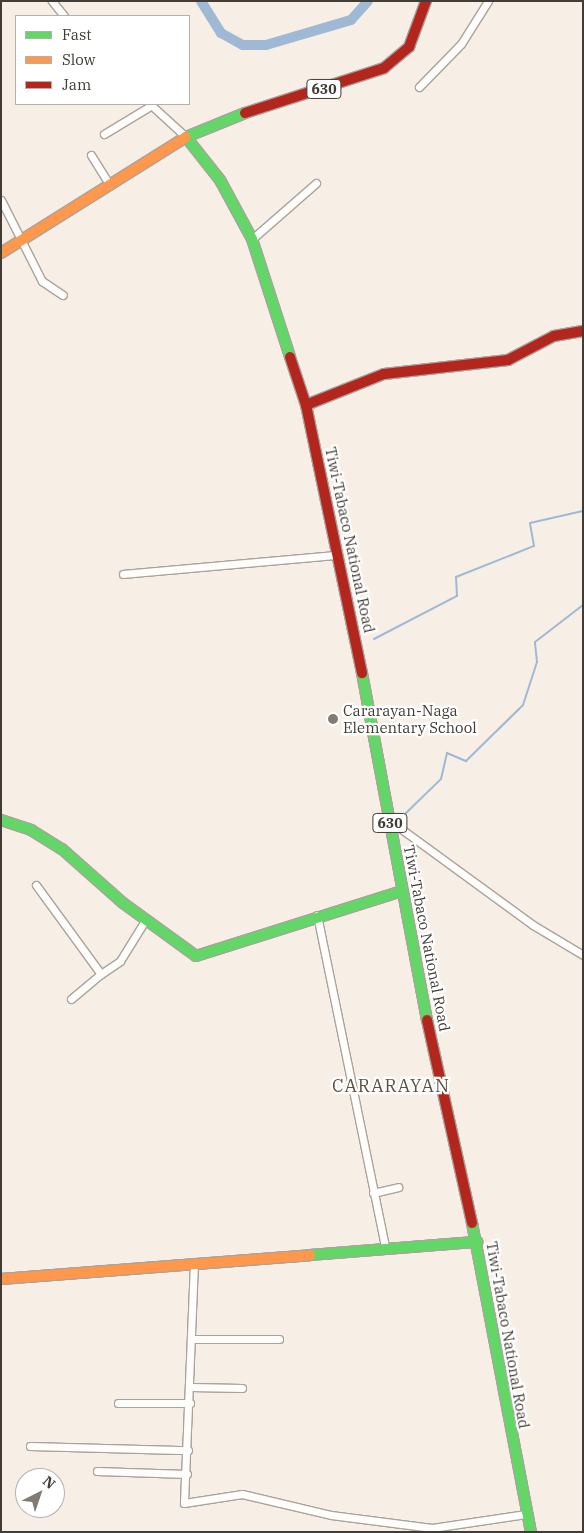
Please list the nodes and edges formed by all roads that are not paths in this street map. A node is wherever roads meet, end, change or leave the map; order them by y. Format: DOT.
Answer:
graph roads {
  1 [pos="52,1"];
  2 [pos="426,1"];
  3 [pos="488,1"];
  4 [pos="63,15"];
  5 [pos="419,87"];
  6 [pos="151,105"];
  7 [pos="104,134"];
  8 [pos="186,137"];
  9 [pos="91,155"];
  10 [pos="316,183"];
  11 [pos="110,185"];
  12 [pos="1,200"];
  13 [pos="23,239"];
  14 [pos="252,239"];
  15 [pos="1,252"];
  16 [pos="63,295"];
  17 [pos="583,331"];
  18 [pos="306,405"];
  19 [pos="337,555"];
  20 [pos="123,574"];
  21 [pos="1,820"];
  22 [pos="389,820"];
  23 [pos="36,885"];
  24 [pos="402,891"];
  25 [pos="317,915"];
  26 [pos="146,919"];
  27 [pos="583,955"];
  28 [pos="101,974"];
  29 [pos="71,999"];
  30 [pos="398,1187"];
  31 [pos="374,1194"];
  32 [pos="477,1242"];
  33 [pos="385,1247"];
  34 [pos="194,1262"];
  35 [pos="1,1279"];
  36 [pos="191,1339"];
  37 [pos="279,1340"];
  38 [pos="191,1387"];
  39 [pos="242,1388"];
  40 [pos="118,1403"];
  41 [pos="190,1403"];
  42 [pos="30,1446"];
  43 [pos="188,1450"];
  44 [pos="97,1471"];
  45 [pos="186,1474"];
  46 [pos="526,1514"];
  47 [pos="411,1529"];
  48 [pos="531,1532"];
  1 -- 4 [label="street"];
  2 -- 8 [label="main road, 630"];
  3 -- 5 [label="street"];
  6 -- 7 [label="street"];
  6 -- 8 [label="street"];
  8 -- 11 [label="main road"];
  8 -- 14 [label="main road, Tiwi-Tabaco National Road / 630"];
  9 -- 11 [label="street"];
  10 -- 14 [label="street"];
  11 -- 13 [label="main road"];
  12 -- 13 [label="street"];
  13 -- 15 [label="main road"];
  13 -- 16 [label="street"];
  14 -- 18 [label="main road, Tiwi-Tabaco National Road / 630"];
  17 -- 18 [label="main road"];
  18 -- 19 [label="main road, Tiwi-Tabaco National Road / 630"];
  19 -- 20 [label="street"];
  19 -- 22 [label="main road, Tiwi-Tabaco National Road / 630"];
  21 -- 26 [label="main road"];
  22 -- 24 [label="main road, Tiwi-Tabaco National Road / 630"];
  22 -- 27 [label="street"];
  23 -- 28 [label="street"];
  24 -- 25 [label="main road"];
  24 -- 32 [label="main road, Tiwi-Tabaco National Road / 630"];
  25 -- 26 [label="main road"];
  25 -- 31 [label="street"];
  26 -- 28 [label="street"];
  28 -- 29 [label="street"];
  30 -- 31 [label="street"];
  31 -- 33 [label="street"];
  32 -- 33 [label="main road"];
  32 -- 46 [label="main road, Tiwi-Tabaco National Road / 630"];
  33 -- 34 [label="main road"];
  34 -- 35 [label="main road"];
  34 -- 36 [label="street"];
  36 -- 37 [label="street"];
  36 -- 38 [label="street"];
  38 -- 39 [label="street"];
  38 -- 41 [label="street"];
  40 -- 41 [label="street"];
  41 -- 43 [label="street"];
  42 -- 43 [label="street"];
  43 -- 45 [label="street"];
  44 -- 45 [label="street"];
  45 -- 47 [label="street"];
  46 -- 47 [label="street"];
  46 -- 48 [label="main road, Tiwi-Tabaco National Road / 630"];
}
